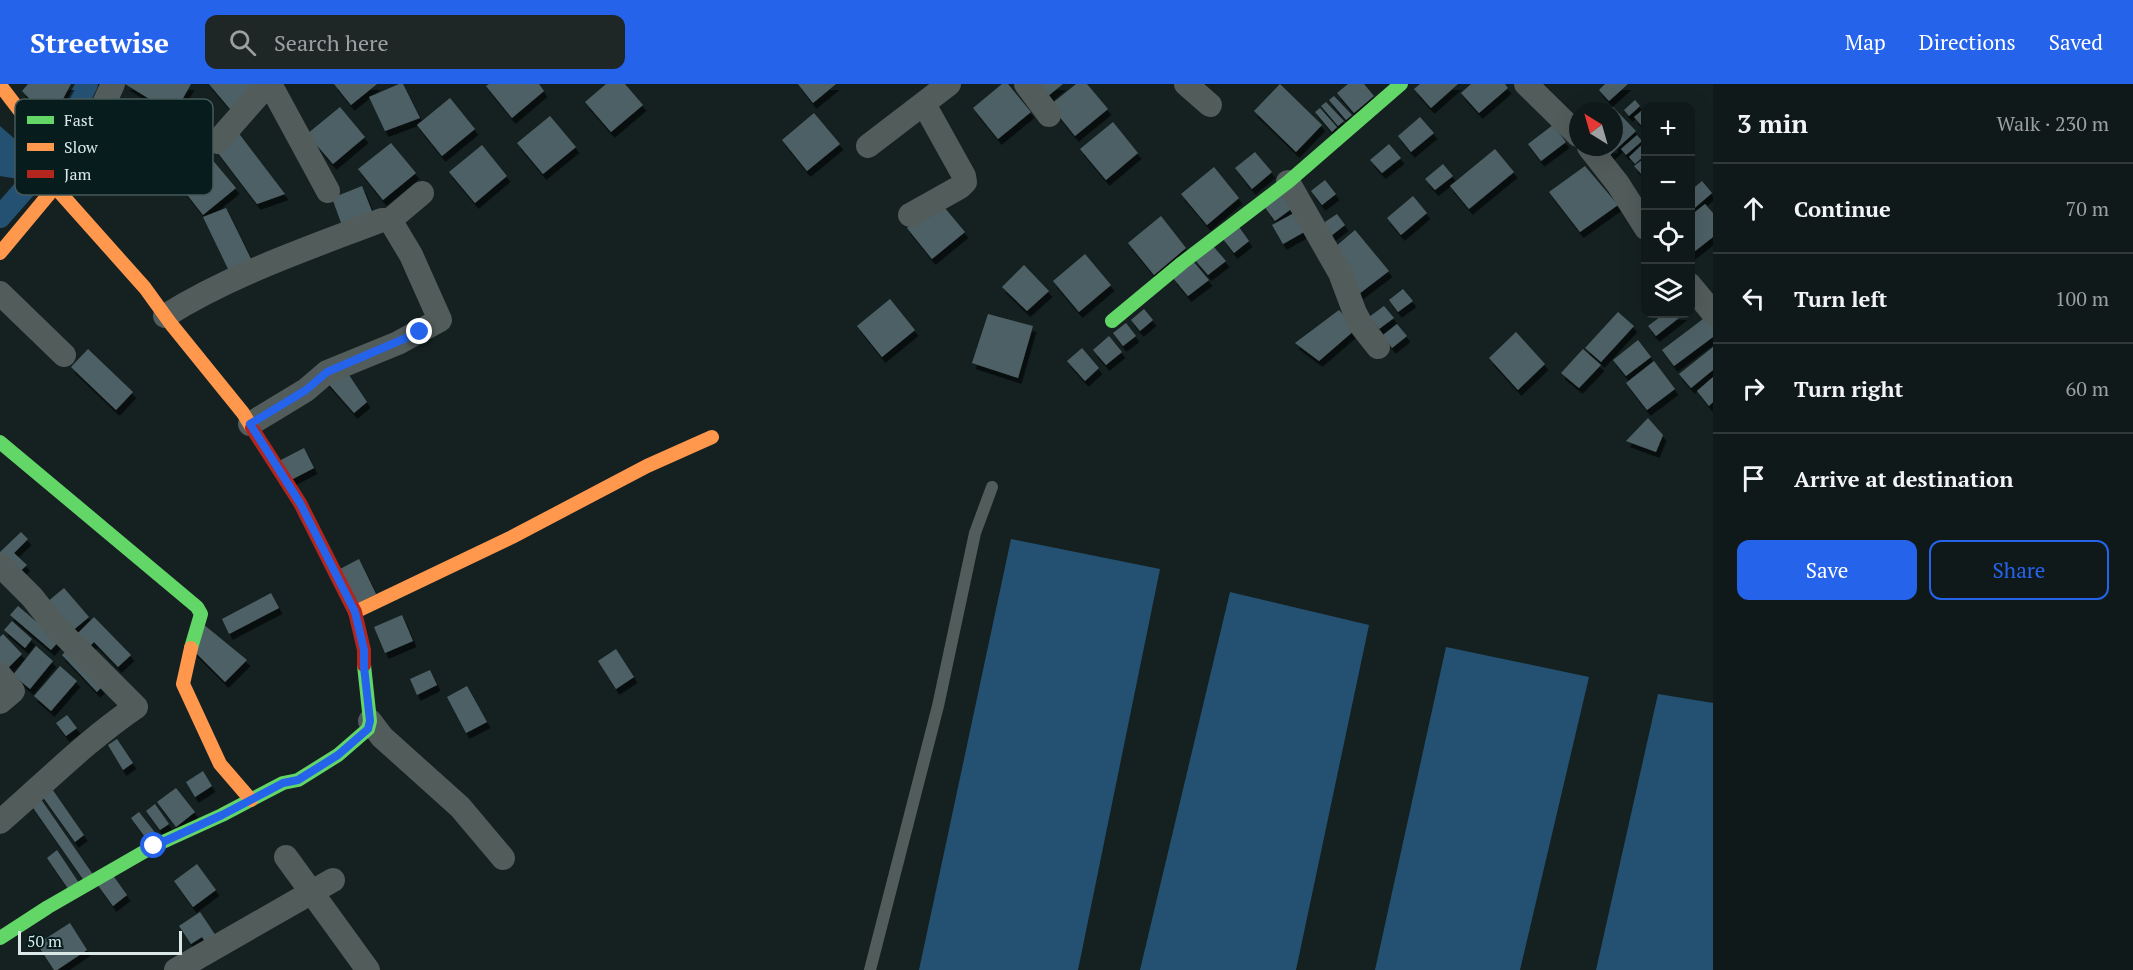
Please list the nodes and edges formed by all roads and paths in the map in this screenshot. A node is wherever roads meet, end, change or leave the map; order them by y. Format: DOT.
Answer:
graph roads {
  1 [pos="113,84"];
  2 [pos="269,84"];
  3 [pos="949,84"];
  4 [pos="1026,84"];
  5 [pos="1186,84"];
  6 [pos="1401,84"];
  7 [pos="1527,84"];
  8 [pos="0,85"];
  9 [pos="106,99"];
  10 [pos="924,104"];
  11 [pos="1210,105"];
  12 [pos="15,106"];
  13 [pos="1049,116"];
  14 [pos="1569,126"];
  15 [pos="217,142"];
  16 [pos="868,146"];
  17 [pos="1596,156"];
  18 [pos="1288,182"];
  19 [pos="328,191"];
  20 [pos="422,193"];
  21 [pos="44,195"];
  22 [pos="76,195"];
  23 [pos="910,214"];
  24 [pos="390,220"];
  25 [pos="1641,220"];
  26 [pos="0,253"];
  27 [pos="1695,291"];
  28 [pos="0,293"];
  29 [pos="1713,313"];
  30 [pos="165,316"];
  31 [pos="1112,321"];
  32 [pos="1378,347"];
  33 [pos="64,355"];
  34 [pos="250,424"];
  35 [pos="711,437"];
  36 [pos="0,442"];
  37 [pos="992,487"];
  38 [pos="0,565"];
  39 [pos="355,612"];
  40 [pos="0,675"];
  41 [pos="0,702"];
  42 [pos="370,721"];
  43 [pos="251,800"];
  44 [pos="0,822"];
  45 [pos="286,857"];
  46 [pos="503,858"];
  47 [pos="333,880"];
  48 [pos="312,893"];
  49 [pos="0,938"];
  50 [pos="179,969"];
  51 [pos="368,970"];
  52 [pos="870,970"];
  1 -- 9 [label="street"];
  2 -- 15 [label="street"];
  2 -- 19 [label="street"];
  3 -- 10 [label="street"];
  4 -- 13 [label="street"];
  5 -- 11 [label="street"];
  6 -- 18 [label="street"];
  7 -- 14 [label="street"];
  8 -- 12 [label="street"];
  10 -- 16 [label="street"];
  10 -- 23 [label="street"];
  17 -- 25 [label="street"];
  18 -- 31 [label="street"];
  18 -- 32 [label="street"];
  20 -- 24 [label="street"];
  21 -- 26 [label="street"];
  22 -- 30 [label="street"];
  24 -- 30 [label="street"];
  24 -- 34 [label="street"];
  27 -- 29 [label="street"];
  28 -- 33 [label="street"];
  30 -- 34 [label="street"];
  34 -- 39 [label="street"];
  35 -- 39 [label="street"];
  36 -- 43 [label="street"];
  37 -- 52 [label="lane"];
  38 -- 44 [label="street"];
  39 -- 42 [label="street"];
  40 -- 41 [label="street"];
  42 -- 43 [label="street"];
  42 -- 46 [label="street"];
  43 -- 49 [label="street"];
  45 -- 48 [label="street"];
  47 -- 48 [label="street"];
  48 -- 50 [label="street"];
  48 -- 51 [label="street"];
}
